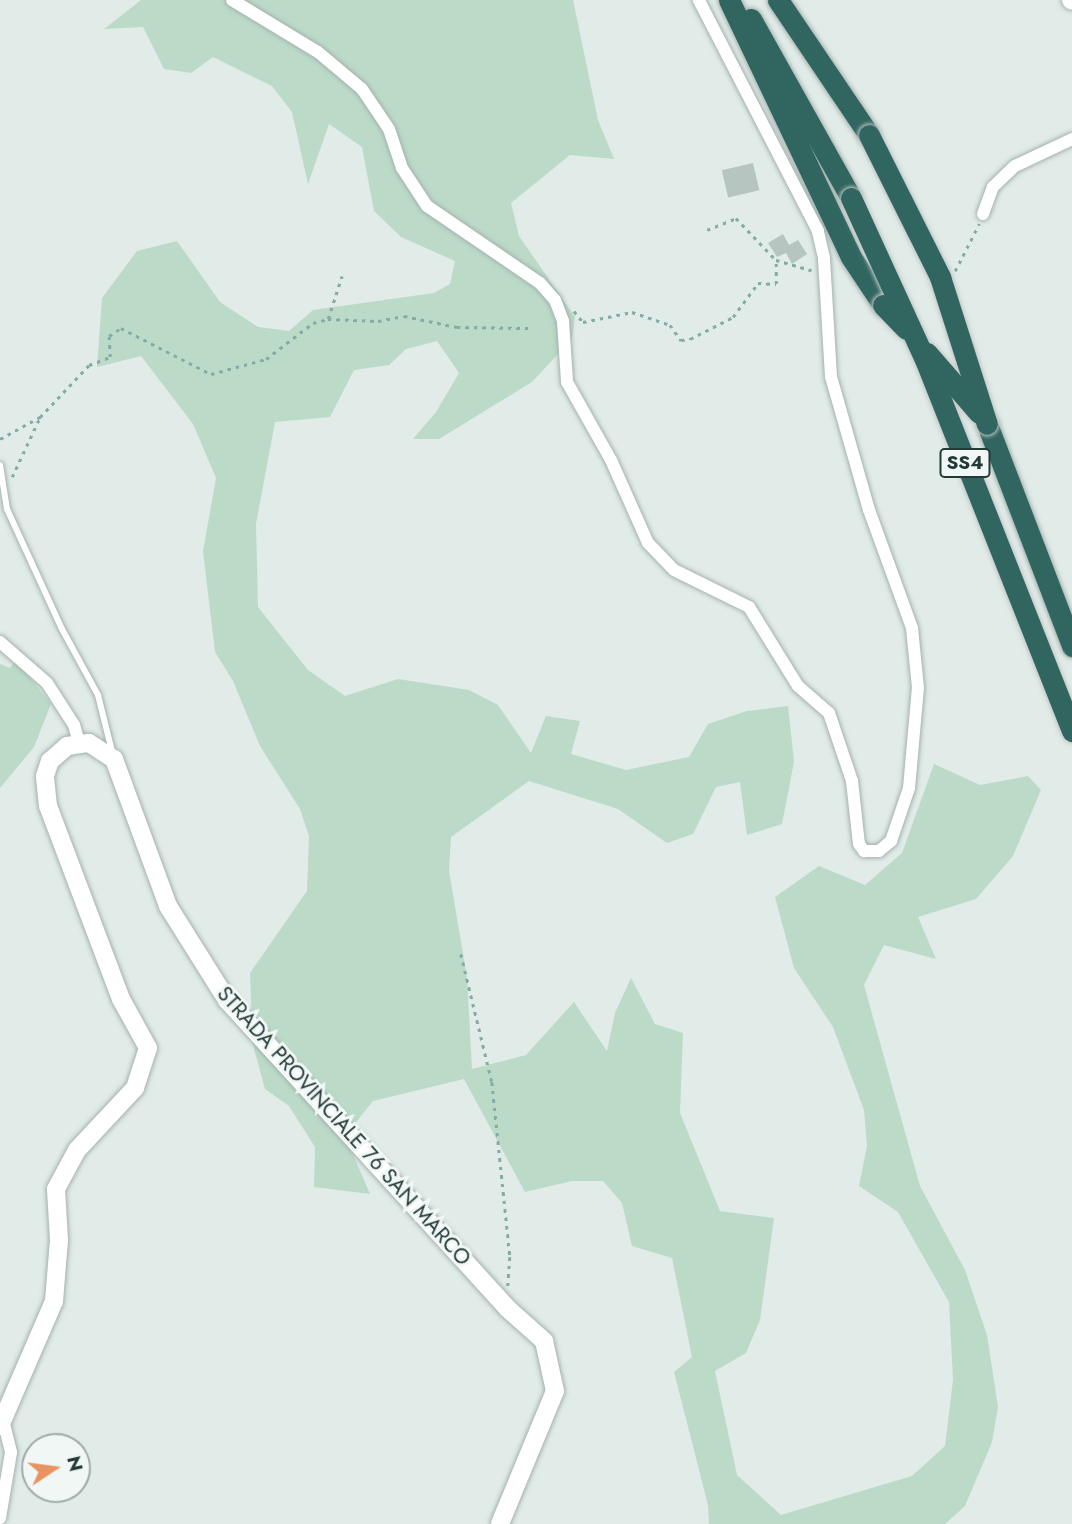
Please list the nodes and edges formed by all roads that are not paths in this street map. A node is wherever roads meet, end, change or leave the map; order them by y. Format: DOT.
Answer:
graph roads {
  1 [pos="232,0"];
  2 [pos="699,0"];
  3 [pos="729,0"];
  4 [pos="740,0"];
  5 [pos="778,0"];
  6 [pos="1072,139"];
  7 [pos="982,214"];
  8 [pos="986,424"];
  9 [pos="0,465"];
  10 [pos="0,642"];
  11 [pos="1072,646"];
  12 [pos="1072,731"];
  13 [pos="79,743"];
  14 [pos="114,759"];
  15 [pos="1,1424"];
  16 [pos="0,1518"];
  17 [pos="500,1524"];
  1 -- 2 [label="street"];
  3 -- 8 [label="highway, bridge"];
  4 -- 12 [label="highway, SS4, bridge"];
  5 -- 8 [label="highway, bridge"];
  6 -- 7 [label="street"];
  8 -- 11 [label="highway"];
  9 -- 14 [label="lane"];
  10 -- 13 [label="street"];
  13 -- 14 [label="street"];
  13 -- 15 [label="street"];
  14 -- 17 [label="street, STRADA PROVINCIALE 76 SAN MARCO"];
  15 -- 16 [label="street"];
}
